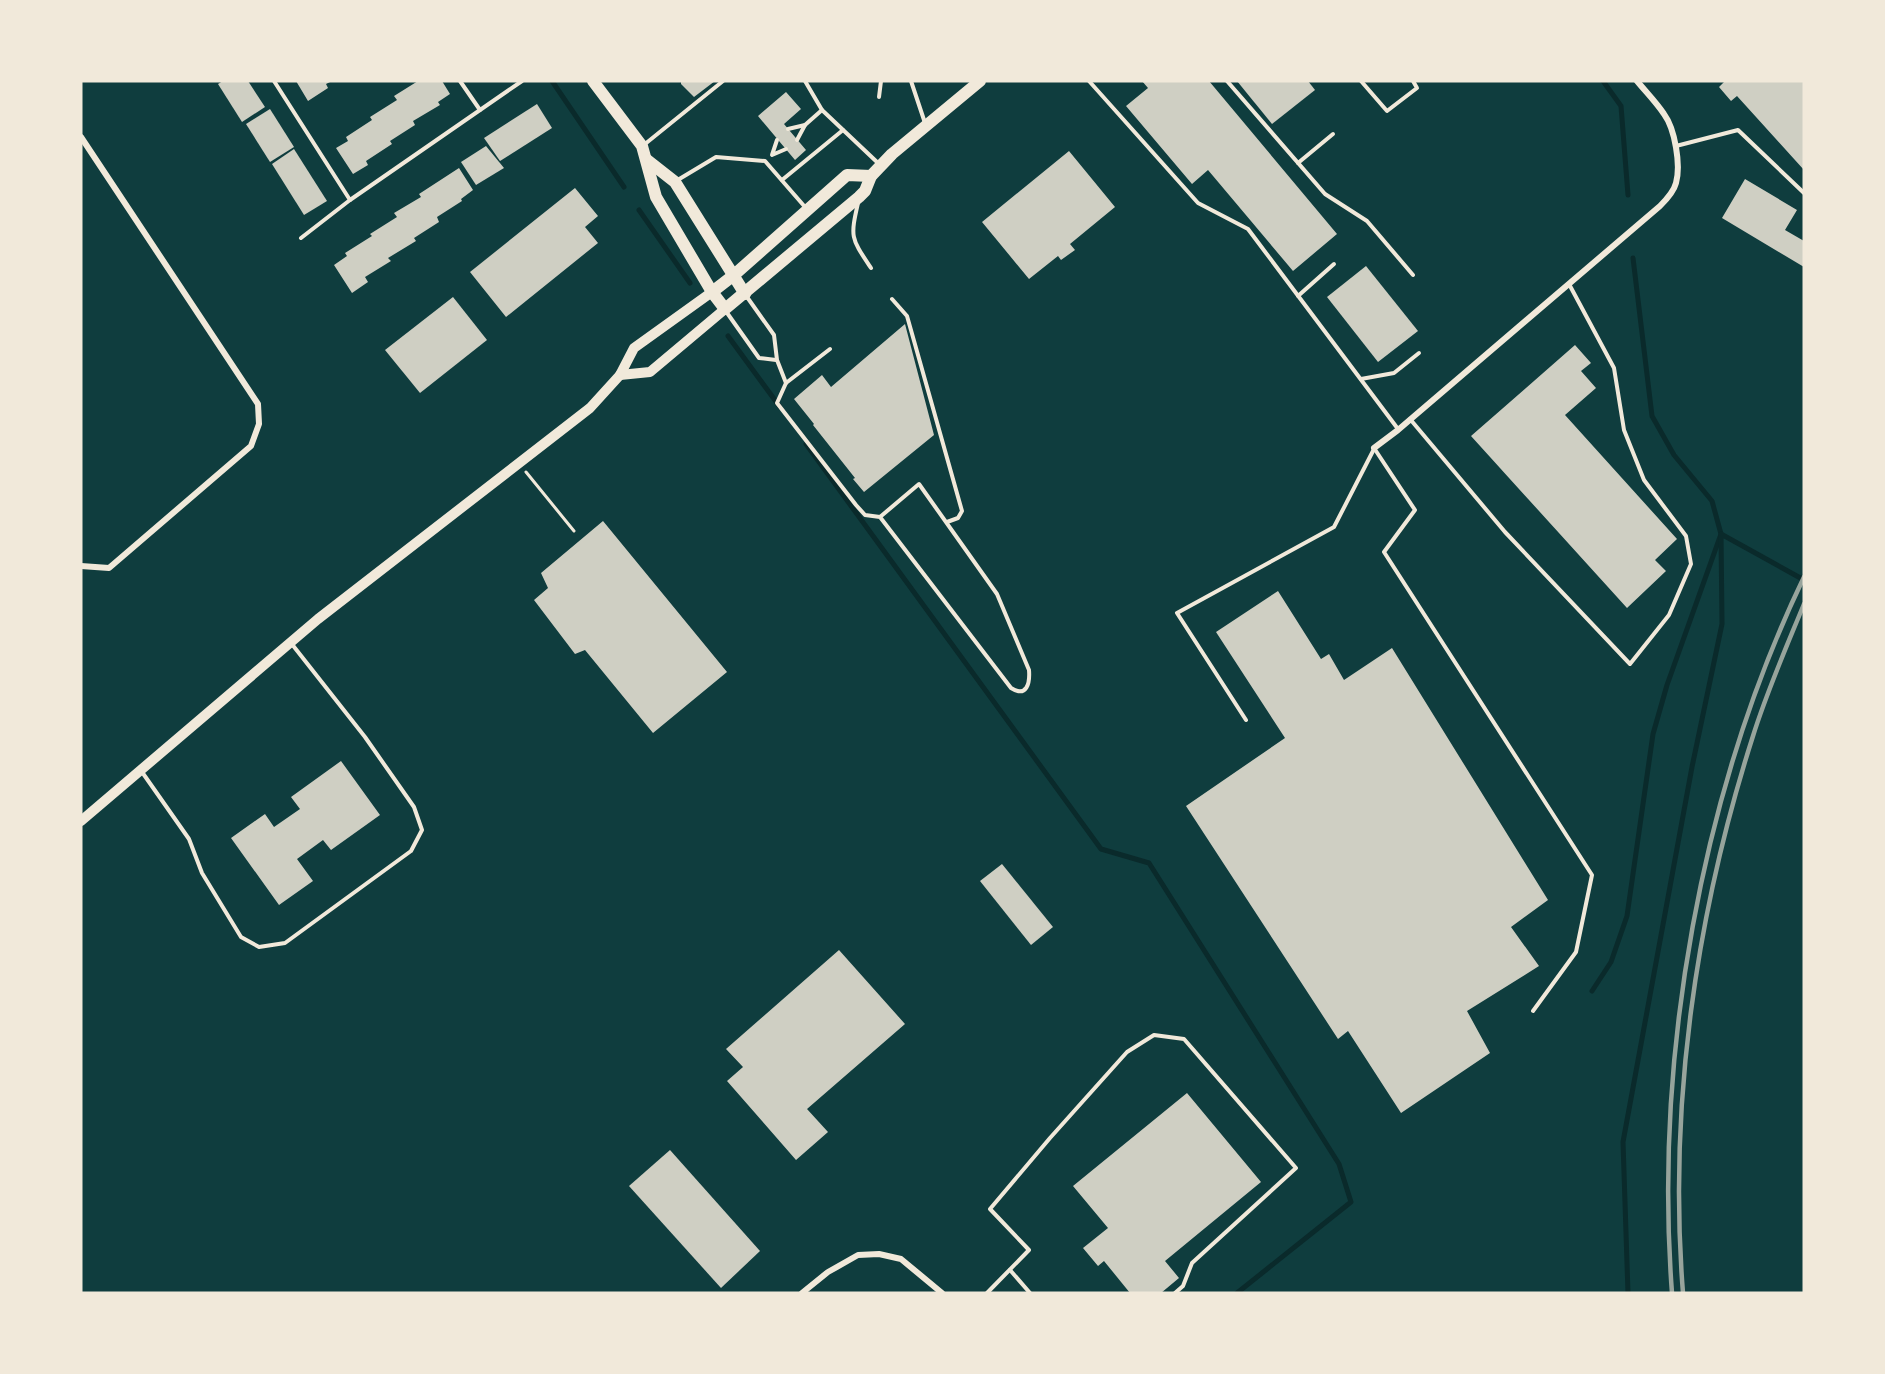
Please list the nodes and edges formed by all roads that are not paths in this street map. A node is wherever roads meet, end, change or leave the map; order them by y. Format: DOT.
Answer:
graph roads {
  1 [pos="274,81"];
  2 [pos="460,81"];
  3 [pos="522,81"];
  4 [pos="593,81"];
  5 [pos="723,81"];
  6 [pos="805,81"];
  7 [pos="880,81"];
  8 [pos="911,81"];
  9 [pos="980,81"];
  10 [pos="1227,81"];
  11 [pos="1361,81"];
  12 [pos="1413,81"];
  13 [pos="1093,82"];
  14 [pos="1639,82"];
  15 [pos="879,97"];
  16 [pos="480,110"];
  17 [pos="822,110"];
  18 [pos="805,124"];
  19 [pos="926,125"];
  20 [pos="788,129"];
  21 [pos="843,130"];
  22 [pos="1333,134"];
  23 [pos="81,137"];
  24 [pos="777,140"];
  25 [pos="797,140"];
  26 [pos="642,146"];
  27 [pos="1676,146"];
  28 [pos="786,149"];
  29 [pos="772,154"];
  30 [pos="647,160"];
  31 [pos="765,161"];
  32 [pos="1298,164"];
  33 [pos="881,166"];
  34 [pos="871,177"];
  35 [pos="782,180"];
  36 [pos="675,182"];
  37 [pos="1804,193"];
  38 [pos="859,197"];
  39 [pos="350,200"];
  40 [pos="808,210"];
  41 [pos="301,238"];
  42 [pos="1335,264"];
  43 [pos="871,267"];
  44 [pos="1413,274"];
  45 [pos="734,276"];
  46 [pos="1569,284"];
  47 [pos="712,292"];
  48 [pos="745,294"];
  49 [pos="1298,296"];
  50 [pos="892,299"];
  51 [pos="725,309"];
  52 [pos="830,349"];
  53 [pos="1419,353"];
  54 [pos="777,360"];
  55 [pos="620,375"];
  56 [pos="1361,379"];
  57 [pos="786,383"];
  58 [pos="1410,419"];
  59 [pos="1398,430"];
  60 [pos="1374,448"];
  61 [pos="880,517"];
  62 [pos="947,522"];
  63 [pos="81,566"];
  64 [pos="291,642"];
  65 [pos="1246,720"];
  66 [pos="141,771"];
  67 [pos="81,821"];
  68 [pos="1533,1011"];
  69 [pos="1010,1270"];
  70 [pos="802,1293"];
  71 [pos="942,1293"];
  72 [pos="987,1293"];
  73 [pos="1030,1293"];
  74 [pos="1175,1293"];
  1 -- 39 [label="lane"];
  2 -- 16 [label="lane"];
  3 -- 16 [label="lane"];
  4 -- 26 [label="main road"];
  5 -- 26 [label="lane"];
  6 -- 17 [label="lane"];
  7 -- 15 [label="lane"];
  8 -- 19 [label="lane"];
  9 -- 19 [label="main road"];
  10 -- 32 [label="lane"];
  11 -- 12 [label="lane"];
  13 -- 49 [label="lane"];
  14 -- 27 [label="street"];
  16 -- 39 [label="lane"];
  17 -- 18 [label="lane"];
  17 -- 21 [label="lane"];
  18 -- 20 [label="lane"];
  18 -- 25 [label="lane"];
  19 -- 33 [label="main road"];
  21 -- 33 [label="lane"];
  21 -- 35 [label="lane"];
  22 -- 32 [label="lane"];
  23 -- 63 [label="street"];
  24 -- 29 [label="lane"];
  26 -- 30 [label="main road"];
  27 -- 37 [label="lane"];
  27 -- 46 [label="street"];
  28 -- 29 [label="lane"];
  29 -- 31 [label="lane"];
  30 -- 36 [label="main road"];
  30 -- 47 [label="main road"];
  31 -- 35 [label="lane"];
  31 -- 36 [label="lane"];
  32 -- 44 [label="lane"];
  33 -- 34 [label="main road"];
  34 -- 38 [label="main road"];
  34 -- 40 [label="main road"];
  35 -- 40 [label="lane"];
  36 -- 45 [label="main road"];
  38 -- 43 [label="lane"];
  38 -- 48 [label="main road"];
  39 -- 41 [label="lane"];
  40 -- 45 [label="main road"];
  42 -- 49 [label="lane"];
  45 -- 47 [label="main road"];
  45 -- 48 [label="main road"];
  46 -- 58 [label="street"];
  46 -- 58 [label="lane"];
  47 -- 51 [label="main road"];
  47 -- 55 [label="main road"];
  48 -- 51 [label="main road"];
  48 -- 54 [label="lane"];
  49 -- 56 [label="lane"];
  50 -- 62 [label="lane"];
  51 -- 54 [label="lane"];
  51 -- 55 [label="main road"];
  52 -- 57 [label="lane"];
  53 -- 56 [label="lane"];
  54 -- 57 [label="lane"];
  55 -- 64 [label="main road"];
  56 -- 59 [label="lane"];
  57 -- 61 [label="lane"];
  58 -- 59 [label="street"];
  59 -- 60 [label="street"];
  60 -- 65 [label="lane"];
  60 -- 68 [label="lane"];
  61 -- 62 [label="lane"];
  61 -- 62 [label="lane"];
  64 -- 66 [label="main road"];
  64 -- 66 [label="lane"];
  66 -- 67 [label="main road"];
  69 -- 72 [label="lane"];
  69 -- 73 [label="lane"];
  69 -- 74 [label="lane"];
  70 -- 71 [label="street"];
}
